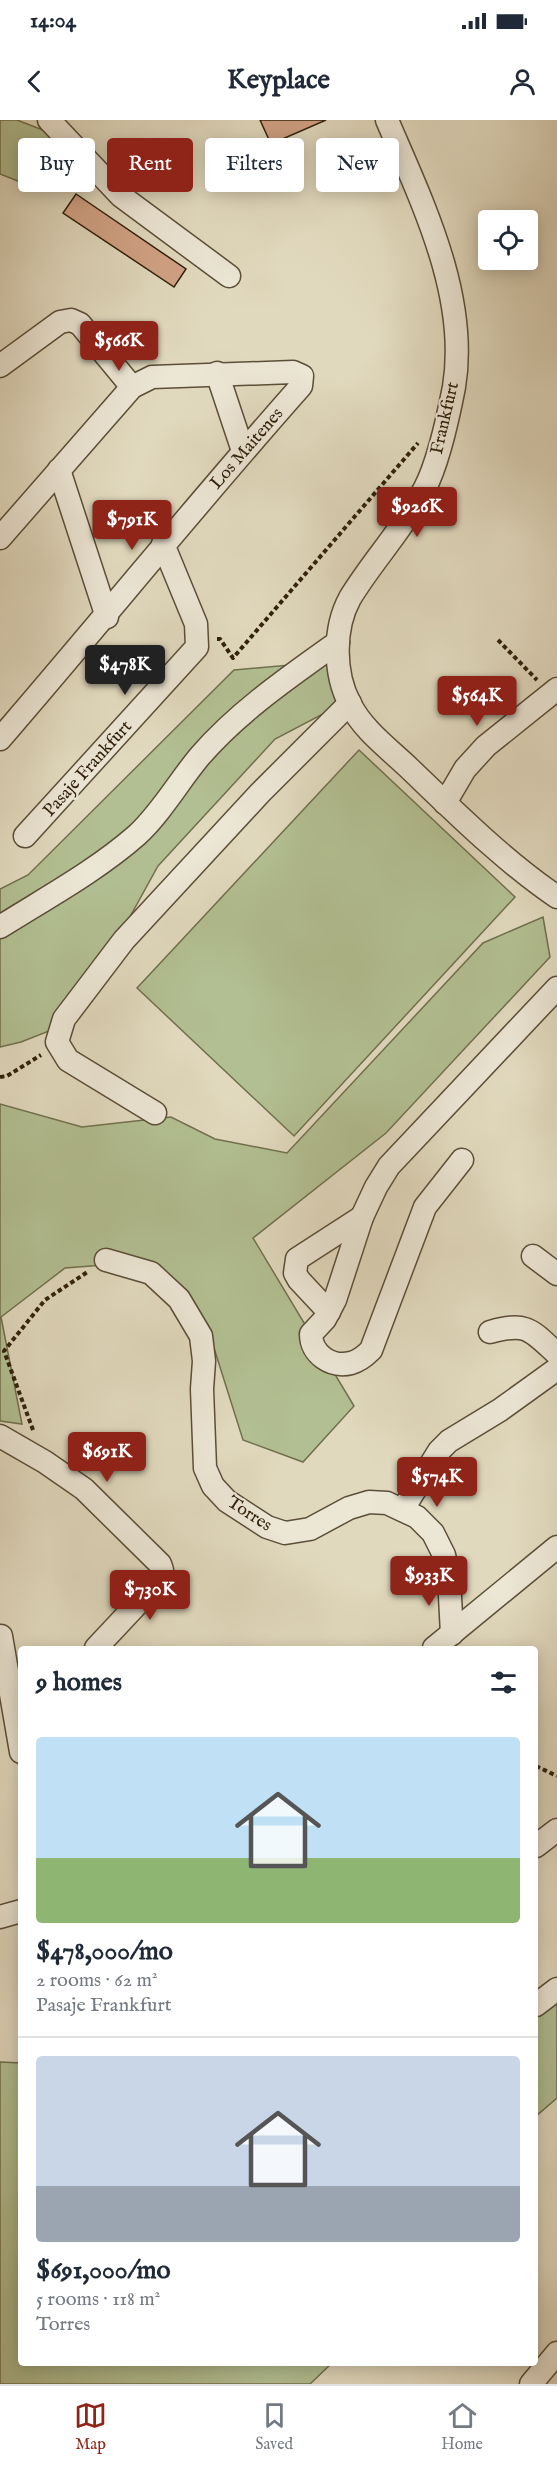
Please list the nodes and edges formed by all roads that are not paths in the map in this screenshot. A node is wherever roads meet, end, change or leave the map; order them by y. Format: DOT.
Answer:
graph roads {
  1 [pos="49,120"];
  2 [pos="387,120"];
  3 [pos="229,276"];
  4 [pos="0,366"];
  5 [pos="218,373"];
  6 [pos="132,387"];
  7 [pos="243,451"];
  8 [pos="59,470"];
  9 [pos="0,538"];
  10 [pos="163,544"];
  11 [pos="106,616"];
  12 [pos="338,642"];
  13 [pos="554,692"];
  14 [pos="350,704"];
  15 [pos="0,739"];
  16 [pos="445,803"];
  17 [pos="25,836"];
  18 [pos="557,897"];
  19 [pos="0,927"];
  20 [pos="557,988"];
  21 [pos="154,1113"];
  22 [pos="462,1160"];
  23 [pos="362,1216"];
  24 [pos="533,1256"];
  25 [pos="106,1260"];
  26 [pos="557,1274"];
  27 [pos="329,1312"];
  28 [pos="490,1332"];
  29 [pos="557,1354"];
  30 [pos="557,1370"];
  31 [pos="0,1436"];
  32 [pos="403,1509"];
  33 [pos="557,1547"];
  34 [pos="449,1578"];
  35 [pos="478,1612"];
  36 [pos="452,1634"];
  37 [pos="1,1635"];
  38 [pos="98,1646"];
  39 [pos="437,1646"];
  40 [pos="18,1654"];
  41 [pos="18,1734"];
  42 [pos="557,1830"];
  43 [pos="538,1844"];
  44 [pos="18,1912"];
  45 [pos="0,1917"];
  46 [pos="557,1989"];
  47 [pos="538,2003"];
  48 [pos="557,2353"];
  49 [pos="531,2384"];
  1 -- 3 [label="street"];
  2 -- 12 [label="street, Frankfurt"];
  4 -- 6 [label="street"];
  5 -- 6 [label="street"];
  5 -- 7 [label="street"];
  5 -- 7 [label="street, Los Maitenes"];
  6 -- 8 [label="street"];
  7 -- 10 [label="street, Los Maitenes"];
  8 -- 9 [label="street"];
  8 -- 11 [label="street"];
  10 -- 11 [label="street, Los Maitenes"];
  10 -- 17 [label="street, Pasaje Frankfurt"];
  11 -- 15 [label="street, Los Maitenes"];
  12 -- 14 [label="street, Frankfurt"];
  12 -- 19 [label="street"];
  13 -- 16 [label="street"];
  14 -- 16 [label="street, Frankfurt"];
  14 -- 21 [label="street"];
  16 -- 18 [label="street, Frankfurt"];
  20 -- 23 [label="street"];
  22 -- 27 [label="street"];
  23 -- 27 [label="street"];
  23 -- 27 [label="street"];
  24 -- 26 [label="street"];
  25 -- 32 [label="street, Torres"];
  28 -- 29 [label="street"];
  30 -- 32 [label="street"];
  31 -- 38 [label="street"];
  32 -- 34 [label="street, Torres"];
  33 -- 35 [label="street"];
  34 -- 35 [label="street, Torres"];
  34 -- 36 [label="street, Torres"];
  35 -- 36 [label="street"];
  36 -- 39 [label="street"];
  37 -- 40 [label="street"];
  37 -- 41 [label="street"];
  42 -- 43 [label="street"];
  44 -- 45 [label="street"];
  46 -- 47 [label="street"];
  48 -- 49 [label="street"];
}
